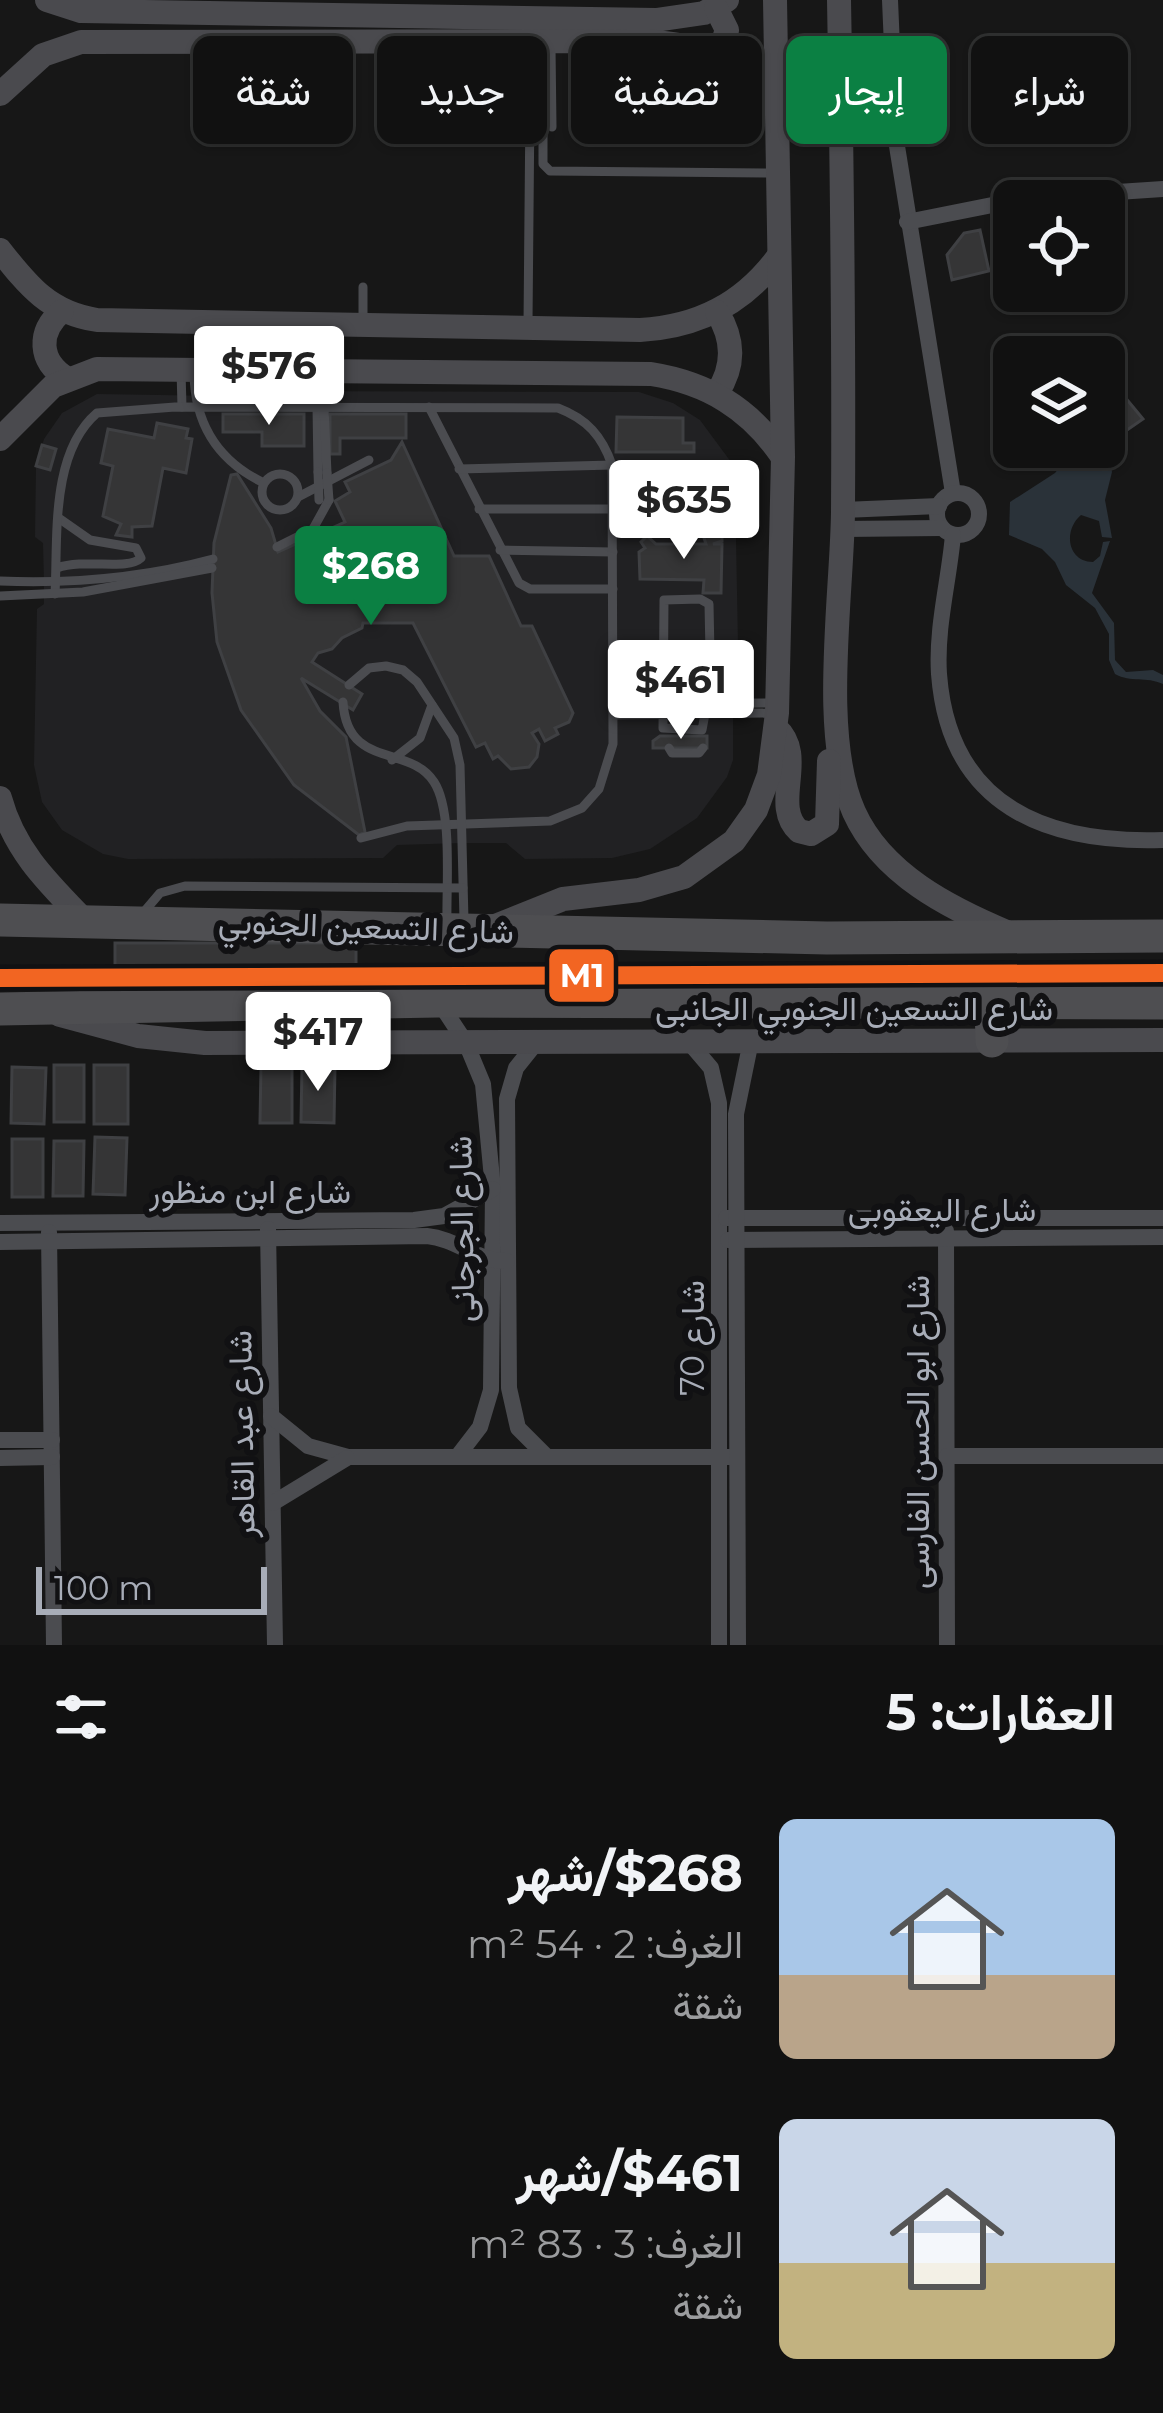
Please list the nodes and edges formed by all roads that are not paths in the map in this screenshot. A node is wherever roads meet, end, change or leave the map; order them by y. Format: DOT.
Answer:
graph roads {
  1 [pos="775,0"];
  2 [pos="839,0"];
  3 [pos="890,0"];
  4 [pos="722,4"];
  5 [pos="57,5"];
  6 [pos="546,34"];
  7 [pos="575,36"];
  8 [pos="725,36"];
  9 [pos="68,44"];
  10 [pos="762,91"];
  11 [pos="0,94"];
  12 [pos="776,109"];
  13 [pos="552,127"];
  14 [pos="530,144"];
  15 [pos="776,173"];
  16 [pos="1163,189"];
  17 [pos="907,222"];
  18 [pos="0,250"];
  19 [pos="778,257"];
  20 [pos="363,287"];
  21 [pos="62,311"];
  22 [pos="717,312"];
  23 [pos="363,326"];
  24 [pos="528,328"];
  25 [pos="187,368"];
  26 [pos="66,378"];
  27 [pos="717,393"];
  28 [pos="182,406"];
  29 [pos="196,406"];
  30 [pos="320,406"];
  31 [pos="429,407"];
  32 [pos="0,439"];
  33 [pos="783,457"];
  34 [pos="369,460"];
  35 [pos="612,465"];
  36 [pos="459,469"];
  37 [pos="264,483"];
  38 [pos="298,497"];
  39 [pos="946,500"];
  40 [pos="479,509"];
  41 [pos="612,509"];
  42 [pos="60,519"];
  43 [pos="843,520"];
  44 [pos="947,531"];
  45 [pos="99,543"];
  46 [pos="277,547"];
  47 [pos="500,550"];
  48 [pos="613,552"];
  49 [pos="98,561"];
  50 [pos="213,563"];
  51 [pos="57,568"];
  52 [pos="0,581"];
  53 [pos="55,589"];
  54 [pos="613,589"];
  55 [pos="0,596"];
  56 [pos="710,678"];
  57 [pos="662,679"];
  58 [pos="349,685"];
  59 [pos="343,701"];
  60 [pos="432,705"];
  61 [pos="662,709"];
  62 [pos="708,709"];
  63 [pos="614,710"];
  64 [pos="777,715"];
  65 [pos="839,725"];
  66 [pos="669,738"];
  67 [pos="703,738"];
  68 [pos="392,760"];
  69 [pos="0,802"];
  70 [pos="462,823"];
  71 [pos="445,824"];
  72 [pos="361,838"];
  73 [pos="1163,840"];
  74 [pos="446,888"];
  75 [pos="463,888"];
  76 [pos="0,920"];
  77 [pos="84,920"];
  78 [pos="140,920"];
  79 [pos="466,928"];
  80 [pos="1163,935"];
  81 [pos="1017,936"];
  82 [pos="438,1001"];
  83 [pos="1163,1003"];
  84 [pos="991,1004"];
  85 [pos="0,1009"];
  86 [pos="46,1010"];
  87 [pos="1163,1040"];
  88 [pos="688,1041"];
  89 [pos="751,1041"];
  90 [pos="992,1041"];
  91 [pos="466,1042"];
  92 [pos="536,1043"];
  93 [pos="493,1189"];
  94 [pos="728,1218"];
  95 [pos="1163,1218"];
  96 [pos="946,1219"];
  97 [pos="0,1223"];
  98 [pos="268,1231"];
  99 [pos="49,1232"];
  100 [pos="1163,1237"];
  101 [pos="728,1240"];
  102 [pos="946,1240"];
  103 [pos="0,1242"];
  104 [pos="501,1262"];
  105 [pos="271,1416"];
  106 [pos="0,1440"];
  107 [pos="52,1449"];
  108 [pos="946,1456"];
  109 [pos="1163,1456"];
  110 [pos="348,1457"];
  111 [pos="457,1457"];
  112 [pos="548,1457"];
  113 [pos="729,1457"];
  114 [pos="0,1458"];
  115 [pos="273,1503"];
  116 [pos="54,1645"];
  117 [pos="275,1645"];
  118 [pos="718,1645"];
  119 [pos="738,1645"];
  120 [pos="947,1645"];
  1 -- 12 [label="street"];
  2 -- 43 [label="street"];
  3 -- 17 [label="street"];
  4 -- 6 [label="street"];
  4 -- 8 [label="street"];
  5 -- 6 [label="street"];
  5 -- 9 [label="street"];
  6 -- 7 [label="street"];
  6 -- 9 [label="street"];
  6 -- 13 [label="lane"];
  6 -- 15 [label="lane"];
  9 -- 11 [label="street"];
  10 -- 12 [label="street"];
  12 -- 15 [label="street"];
  14 -- 24 [label="lane"];
  15 -- 19 [label="street"];
  16 -- 17 [label="street"];
  17 -- 39 [label="street"];
  18 -- 21 [label="street"];
  19 -- 22 [label="street"];
  19 -- 33 [label="street"];
  20 -- 23 [label="lane"];
  21 -- 23 [label="street"];
  21 -- 26 [label="street"];
  22 -- 24 [label="street"];
  22 -- 27 [label="street"];
  23 -- 24 [label="street"];
  25 -- 26 [label="street"];
  25 -- 27 [label="street"];
  25 -- 28 [label="lane"];
  25 -- 29 [label="lane"];
  26 -- 32 [label="street"];
  27 -- 33 [label="street"];
  28 -- 29 [label="lane"];
  28 -- 42 [label="lane"];
  29 -- 30 [label="lane"];
  29 -- 37 [label="lane"];
  30 -- 31 [label="lane"];
  30 -- 46 [label="lane, bridge"];
  31 -- 35 [label="lane"];
  31 -- 36 [label="lane"];
  33 -- 64 [label="street"];
  34 -- 38 [label="lane"];
  35 -- 36 [label="lane"];
  35 -- 41 [label="lane"];
  36 -- 40 [label="lane"];
  37 -- 38 [label="lane"];
  37 -- 38 [label="lane"];
  39 -- 43 [label="street"];
  39 -- 44 [label="street"];
  39 -- 44 [label="street"];
  40 -- 41 [label="lane"];
  40 -- 47 [label="lane"];
  41 -- 48 [label="lane"];
  42 -- 45 [label="lane"];
  42 -- 51 [label="lane"];
  43 -- 44 [label="street"];
  43 -- 65 [label="street"];
  44 -- 73 [label="street"];
  45 -- 49 [label="lane"];
  45 -- 49 [label="lane"];
  47 -- 48 [label="lane"];
  47 -- 54 [label="lane"];
  48 -- 54 [label="lane"];
  49 -- 51 [label="lane"];
  50 -- 53 [label="lane"];
  51 -- 53 [label="lane"];
  52 -- 53 [label="lane"];
  53 -- 55 [label="lane"];
  54 -- 63 [label="lane"];
  56 -- 57 [label="lane"];
  56 -- 57 [label="lane"];
  56 -- 62 [label="lane"];
  57 -- 61 [label="lane"];
  58 -- 60 [label="lane"];
  59 -- 68 [label="lane"];
  60 -- 68 [label="lane"];
  60 -- 70 [label="lane"];
  61 -- 62 [label="lane"];
  61 -- 63 [label="lane"];
  61 -- 66 [label="lane"];
  62 -- 64 [label="lane"];
  62 -- 67 [label="lane"];
  63 -- 70 [label="lane"];
  64 -- 65 [label="street"];
  64 -- 79 [label="street"];
  65 -- 81 [label="street"];
  66 -- 67 [label="lane"];
  66 -- 67 [label="lane"];
  68 -- 71 [label="lane"];
  69 -- 77 [label="street"];
  70 -- 71 [label="lane"];
  70 -- 75 [label="lane"];
  71 -- 72 [label="lane"];
  71 -- 74 [label="lane"];
  74 -- 75 [label="lane"];
  74 -- 78 [label="lane"];
  74 -- 79 [label="lane"];
  75 -- 79 [label="lane"];
  76 -- 77 [label="highway, شارع التسعين الجنوبي"];
  77 -- 78 [label="highway, شارع التسعين الجنوبي"];
  78 -- 79 [label="highway, شارع التسعين الجنوبي"];
  79 -- 81 [label="highway, شارع التسعين الجنوبي"];
  80 -- 81 [label="highway, شارع التسعين الجنوبي"];
  82 -- 84 [label="highway"];
  82 -- 86 [label="highway"];
  82 -- 91 [label="street, شارع الجرجانى"];
  83 -- 84 [label="highway"];
  84 -- 90 [label="highway"];
  85 -- 86 [label="highway"];
  86 -- 91 [label="street, شارع التسعين الجنوبي الجانبى"];
  87 -- 90 [label="street, شارع التسعين الجنوبي الجانبى"];
  88 -- 89 [label="street, شارع التسعين الجنوبي الجانبى"];
  88 -- 92 [label="street, شارع التسعين الجنوبي الجانبى"];
  88 -- 94 [label="street, شارع 70"];
  89 -- 90 [label="street, شارع التسعين الجنوبي الجانبى"];
  89 -- 94 [label="street, شارع 70"];
  91 -- 92 [label="street, شارع التسعين الجنوبي الجانبى"];
  91 -- 93 [label="street, شارع الجرجانى"];
  92 -- 104 [label="street, شارع الجرجانى"];
  93 -- 98 [label="street, شارع ابن منظور"];
  93 -- 104 [label="street, شارع الجرجانى"];
  94 -- 96 [label="street, شارع اليعقوبى"];
  94 -- 101 [label="street, شارع 70"];
  95 -- 96 [label="street, شارع اليعقوبى"];
  96 -- 102 [label="street, شارع ابو الحسن الفارسى"];
  97 -- 99 [label="street, شارع ابن منظور"];
  98 -- 99 [label="street, شارع ابن منظور"];
  98 -- 104 [label="street, شارع ابن منظور"];
  98 -- 105 [label="street, شارع عبد القاهر"];
  99 -- 103 [label="street, شارع ابن منظور"];
  99 -- 107 [label="street"];
  100 -- 102 [label="street, شارع اليعقوبى"];
  101 -- 102 [label="street, شارع اليعقوبى"];
  101 -- 113 [label="street, شارع 70"];
  102 -- 108 [label="street, شارع ابو الحسن الفارسى"];
  104 -- 111 [label="street, شارع الجرجانى"];
  104 -- 112 [label="street, شارع الجرجانى"];
  105 -- 110 [label="street"];
  105 -- 115 [label="street, شارع عبد القاهر"];
  106 -- 107 [label="street"];
  107 -- 114 [label="street"];
  107 -- 116 [label="street"];
  108 -- 109 [label="street"];
  108 -- 120 [label="street, شارع ابو الحسن الفارسى"];
  110 -- 111 [label="street"];
  110 -- 115 [label="street"];
  111 -- 112 [label="street"];
  112 -- 113 [label="street"];
  113 -- 118 [label="street, شارع 70"];
  113 -- 119 [label="street, شارع 70"];
  115 -- 117 [label="street, شارع عبد القاهر"];
}
